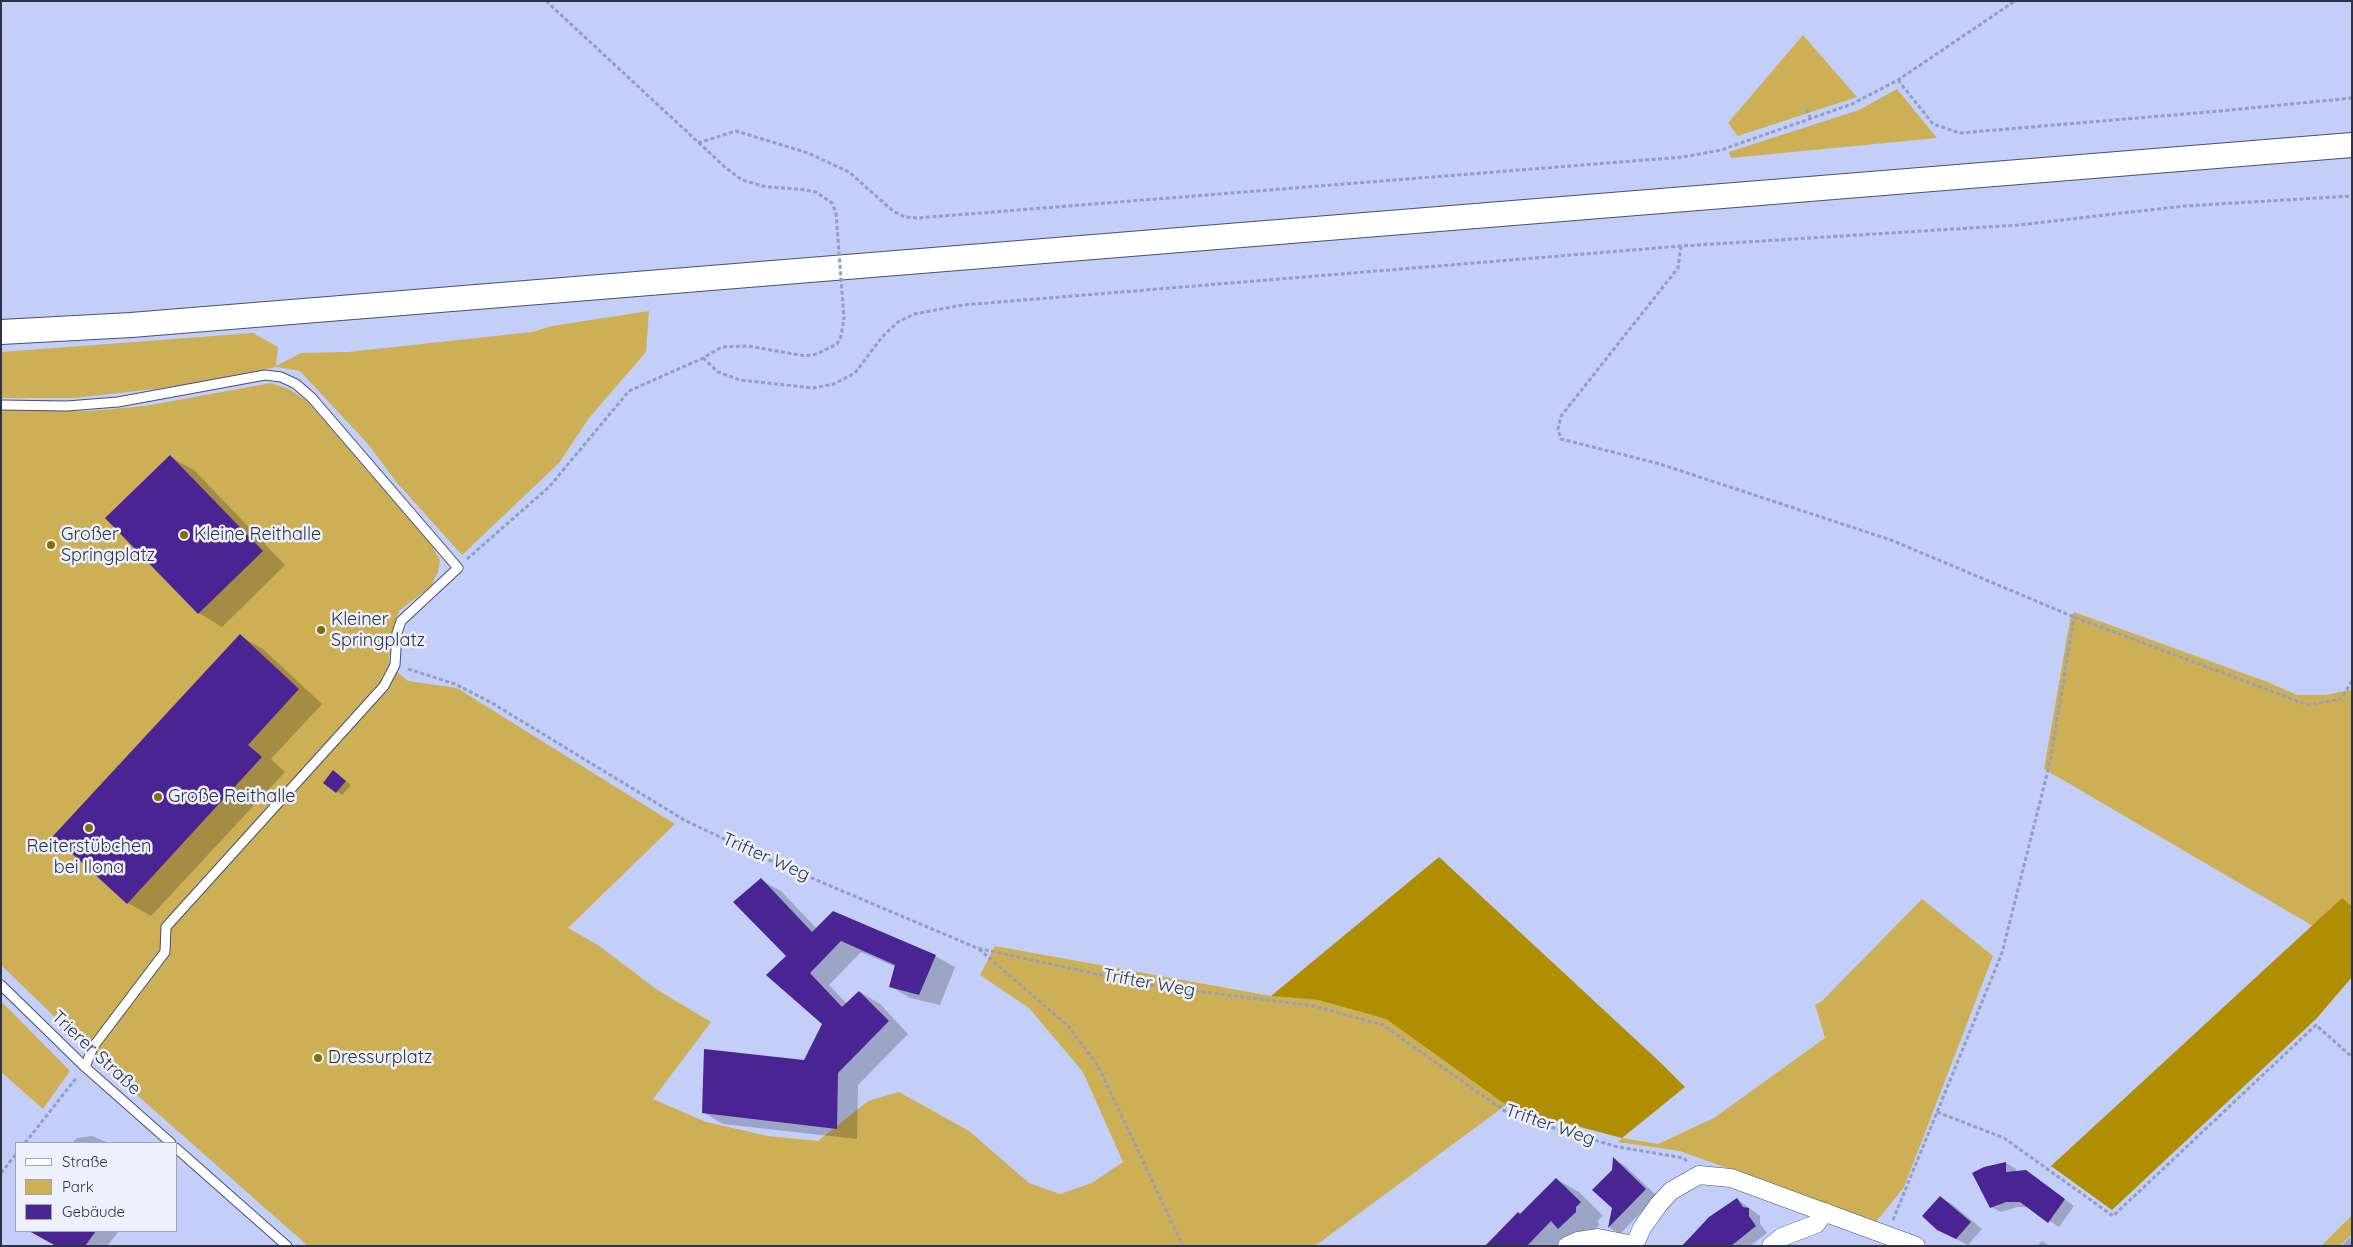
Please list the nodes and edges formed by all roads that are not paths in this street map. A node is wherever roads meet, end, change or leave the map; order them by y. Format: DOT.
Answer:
graph roads {
  1 [pos="2352,145"];
  2 [pos="1,332"];
  3 [pos="1,405"];
  4 [pos="1,985"];
  5 [pos="85,1067"];
  6 [pos="170,1142"];
  7 [pos="178,1150"];
  8 [pos="1825,1212"];
  9 [pos="1634,1245"];
  10 [pos="287,1246"];
  11 [pos="1567,1246"];
  12 [pos="1771,1246"];
  13 [pos="1916,1246"];
  1 -- 2 [label="main road"];
  3 -- 5 [label="lane"];
  4 -- 5 [label="lane, Trierer Straße"];
  5 -- 6 [label="lane, Trierer Straße"];
  7 -- 10 [label="lane"];
  8 -- 9 [label="street"];
  8 -- 12 [label="street"];
  8 -- 13 [label="street"];
  9 -- 11 [label="street"];
}
